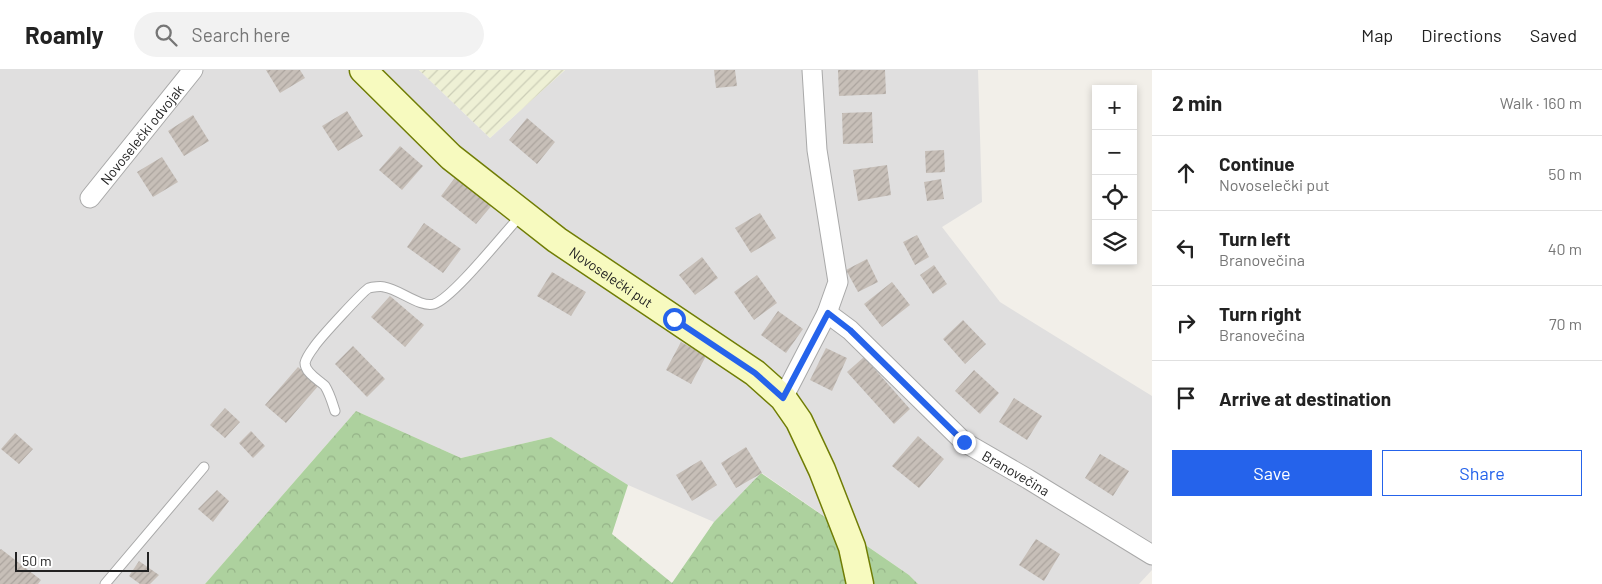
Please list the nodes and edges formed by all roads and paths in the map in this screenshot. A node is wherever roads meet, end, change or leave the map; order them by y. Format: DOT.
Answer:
graph roads {
  1 [pos="193,70"];
  2 [pos="363,70"];
  3 [pos="812,70"];
  4 [pos="90,198"];
  5 [pos="522,213"];
  6 [pos="828,313"];
  7 [pos="783,398"];
  8 [pos="334,411"];
  9 [pos="204,467"];
  10 [pos="1152,555"];
  11 [pos="105,584"];
  12 [pos="860,584"];
  1 -- 4 [label="street, Novoselečki odvojak"];
  2 -- 5 [label="street, Novoselečki put"];
  3 -- 6 [label="street"];
  5 -- 7 [label="street, Novoselečki put"];
  5 -- 8 [label="lane"];
  6 -- 7 [label="street"];
  6 -- 10 [label="street, Branovečina"];
  7 -- 12 [label="street, Novoselečki put"];
  9 -- 11 [label="lane"];
}
